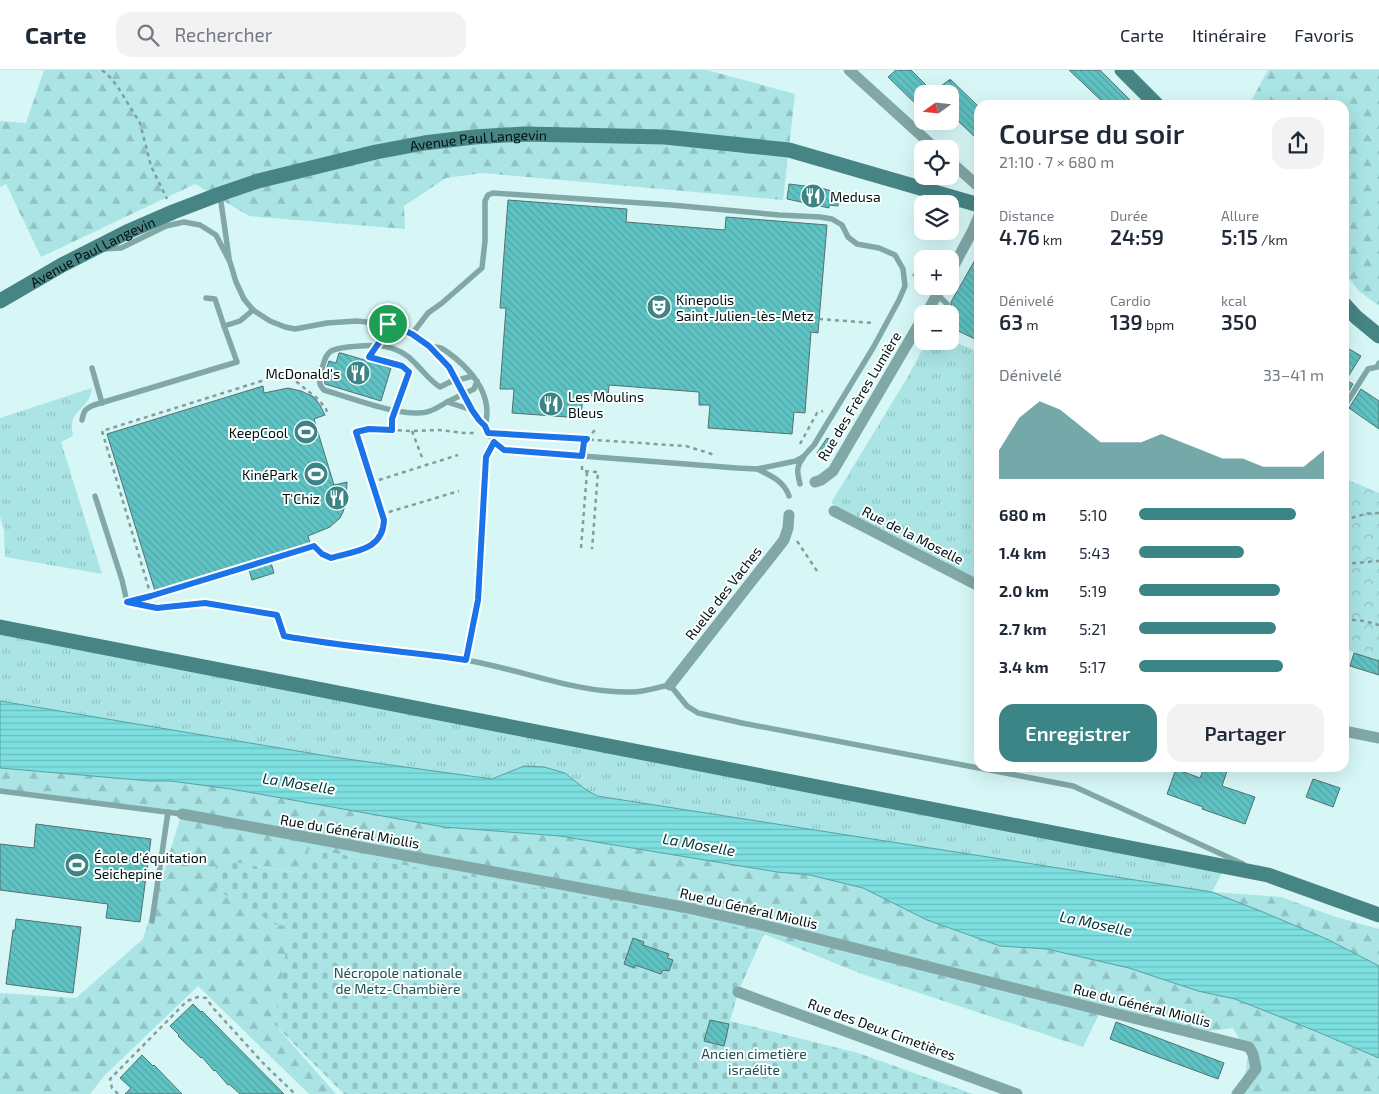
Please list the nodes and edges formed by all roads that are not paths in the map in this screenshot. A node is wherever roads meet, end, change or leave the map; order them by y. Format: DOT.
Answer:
graph roads {
  1 [pos="849,70"];
  2 [pos="1122,70"];
  3 [pos="1152,100"];
  4 [pos="926,140"];
  5 [pos="959,169"];
  6 [pos="974,183"];
  7 [pos="220,194"];
  8 [pos="974,204"];
  9 [pos="974,228"];
  10 [pos="89,251"];
  11 [pos="959,256"];
  12 [pos="230,262"];
  13 [pos="943,295"];
  14 [pos="206,298"];
  15 [pos="0,301"];
  16 [pos="948,305"];
  17 [pos="1349,309"];
  18 [pos="253,310"];
  19 [pos="224,326"];
  20 [pos="914,333"];
  21 [pos="412,334"];
  22 [pos="1379,336"];
  23 [pos="429,346"];
  24 [pos="1379,363"];
  25 [pos="92,368"];
  26 [pos="473,376"];
  27 [pos="456,380"];
  28 [pos="478,381"];
  29 [pos="464,394"];
  30 [pos="1349,399"];
  31 [pos="448,402"];
  32 [pos="102,403"];
  33 [pos="472,410"];
  34 [pos="82,420"];
  35 [pos="485,426"];
  36 [pos="494,442"];
  37 [pos="803,457"];
  38 [pos="757,469"];
  39 [pos="815,482"];
  40 [pos="800,484"];
  41 [pos="95,496"];
  42 [pos="788,496"];
  43 [pos="834,511"];
  44 [pos="789,515"];
  45 [pos="974,583"];
  46 [pos="0,627"];
  47 [pos="466,660"];
  48 [pos="670,685"];
  49 [pos="1349,732"];
  50 [pos="1379,738"];
  51 [pos="974,767"];
  52 [pos="1000,772"];
  53 [pos="0,791"];
  54 [pos="168,812"];
  55 [pos="182,814"];
  56 [pos="1268,875"];
  57 [pos="1379,915"];
  58 [pos="152,921"];
  59 [pos="738,992"];
  60 [pos="1017,1094"];
  61 [pos="1237,1094"];
  1 -- 4 [label="street"];
  2 -- 3 [label="main road"];
  5 -- 6 [label="street"];
  7 -- 8 [label="main road, Avenue Paul Langevin"];
  7 -- 10 [label="main road, Avenue Paul Langevin"];
  7 -- 12 [label="lane"];
  9 -- 11 [label="street"];
  10 -- 12 [label="lane"];
  10 -- 15 [label="main road, Avenue Paul Langevin"];
  12 -- 18 [label="lane"];
  13 -- 16 [label="lane"];
  14 -- 19 [label="lane"];
  17 -- 22 [label="main road"];
  18 -- 19 [label="lane"];
  18 -- 21 [label="lane"];
  19 -- 32 [label="lane"];
  20 -- 39 [label="street, Rue des Frères Lumière"];
  21 -- 23 [label="lane"];
  21 -- 37 [label="lane"];
  23 -- 26 [label="lane"];
  23 -- 27 [label="lane"];
  24 -- 30 [label="lane"];
  25 -- 32 [label="lane"];
  26 -- 27 [label="lane"];
  26 -- 28 [label="lane"];
  27 -- 29 [label="lane"];
  27 -- 31 [label="lane"];
  28 -- 29 [label="lane"];
  28 -- 35 [label="lane"];
  29 -- 31 [label="lane"];
  29 -- 33 [label="lane"];
  31 -- 33 [label="lane"];
  32 -- 34 [label="lane"];
  33 -- 35 [label="lane"];
  35 -- 36 [label="lane"];
  36 -- 38 [label="lane"];
  36 -- 47 [label="lane"];
  37 -- 38 [label="lane"];
  37 -- 40 [label="lane"];
  38 -- 42 [label="lane"];
  41 -- 47 [label="lane"];
  43 -- 45 [label="street, Rue de la Moselle"];
  44 -- 48 [label="street, Ruelle des Vaches"];
  46 -- 56 [label="main road"];
  47 -- 48 [label="lane"];
  48 -- 51 [label="lane"];
  49 -- 50 [label="street"];
  52 -- 56 [label="lane"];
  53 -- 54 [label="lane"];
  54 -- 55 [label="lane"];
  54 -- 58 [label="lane"];
  55 -- 61 [label="street, Rue du Général Miollis"];
  56 -- 57 [label="main road"];
  59 -- 60 [label="street, Rue des Deux Cimetières"];
}
